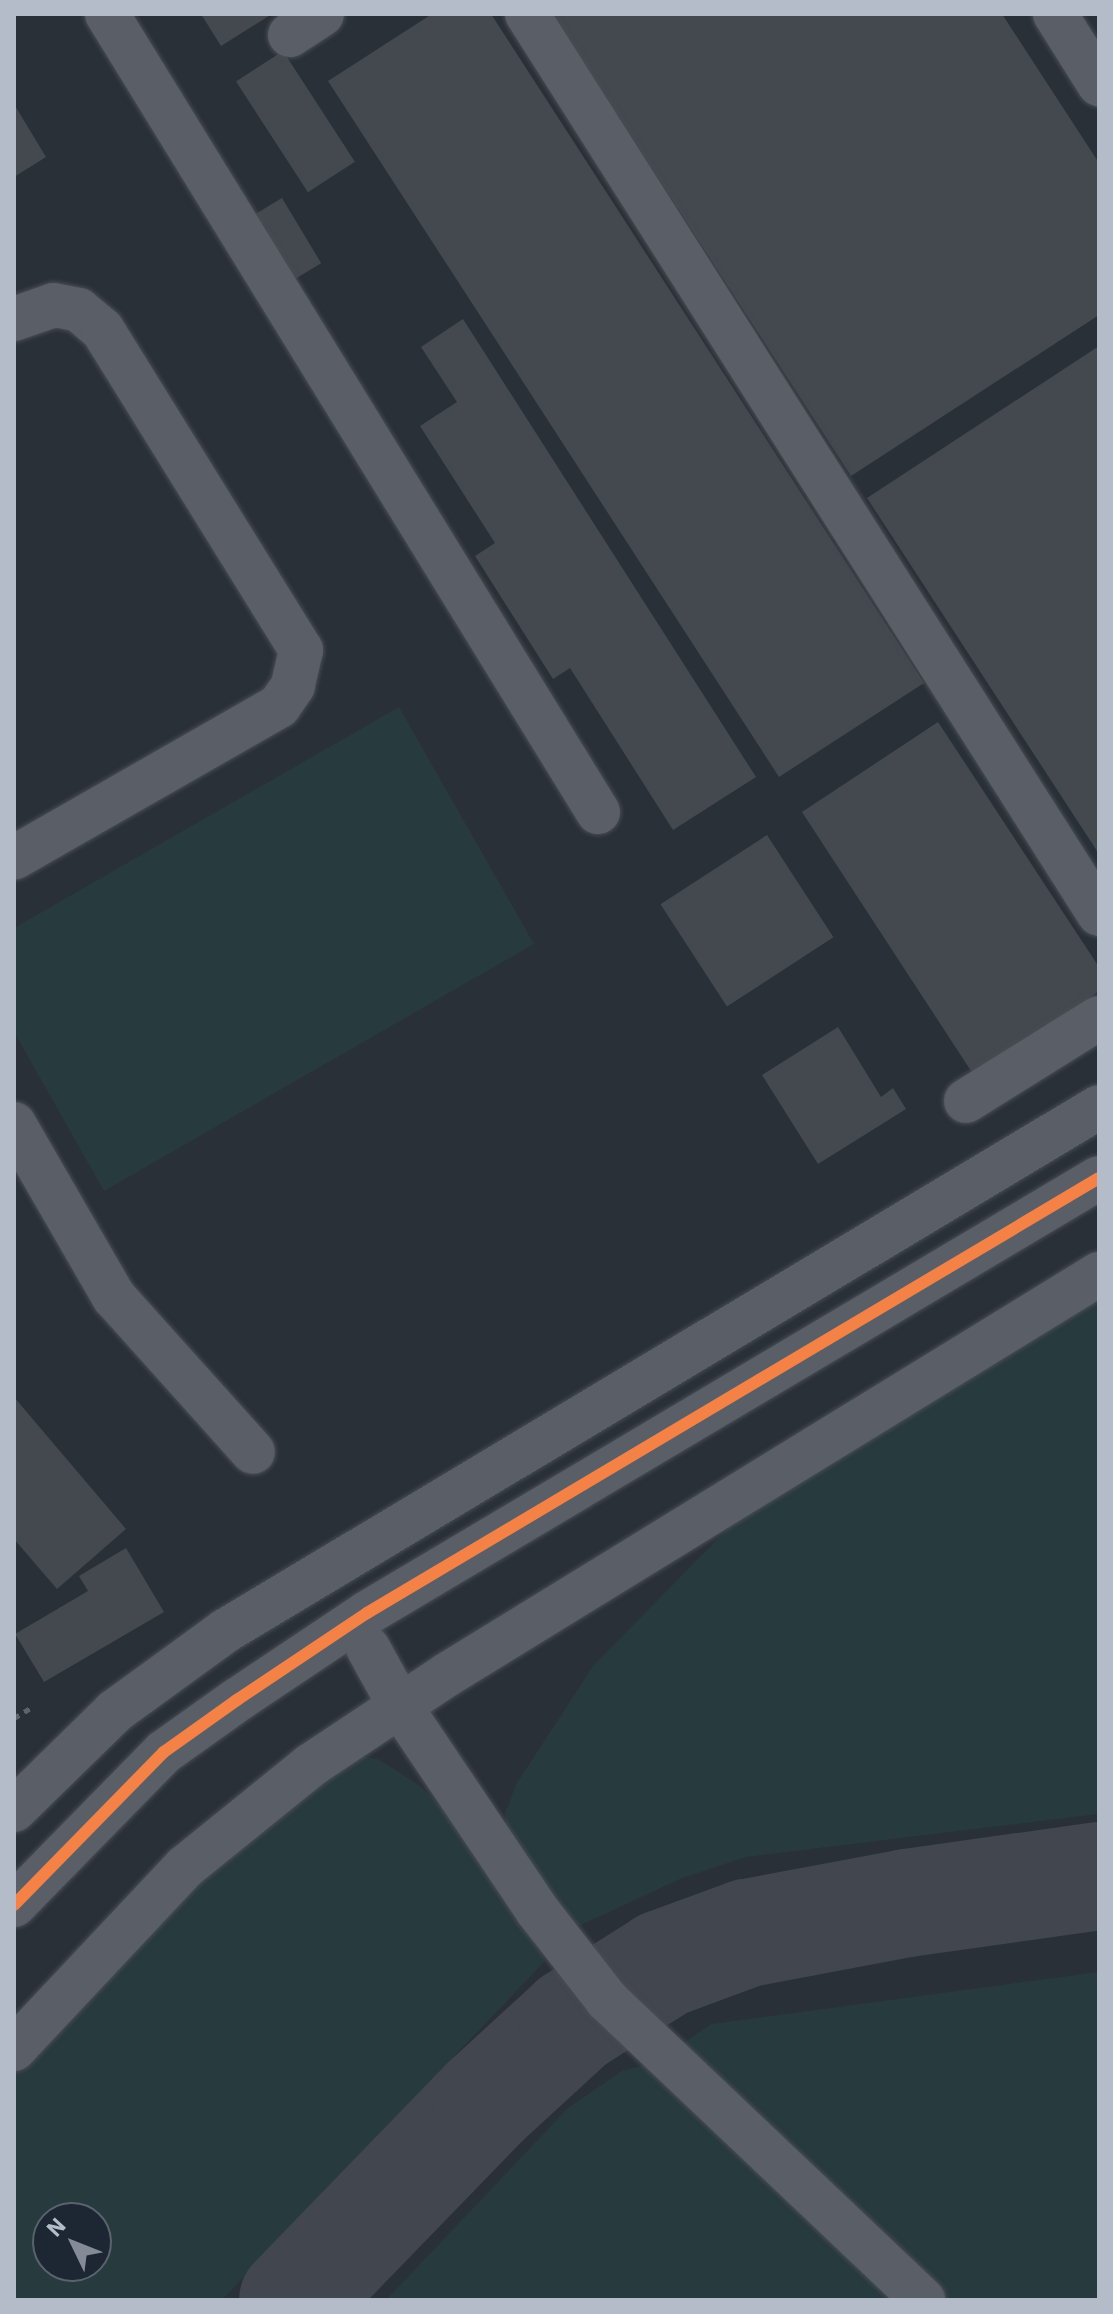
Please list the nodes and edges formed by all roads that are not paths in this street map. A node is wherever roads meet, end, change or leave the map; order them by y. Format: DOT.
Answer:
graph roads {
  1 [pos="107,14"];
  2 [pos="527,14"];
  3 [pos="1055,14"];
  4 [pos="1099,84"];
  5 [pos="14,319"];
  6 [pos="598,812"];
  7 [pos="14,858"];
  8 [pos="1099,914"];
  9 [pos="1099,1018"];
  10 [pos="966,1101"];
  11 [pos="1099,1107"];
  12 [pos="14,1124"];
  13 [pos="1099,1178"];
  14 [pos="1099,1274"];
  15 [pos="253,1452"];
  16 [pos="368,1648"];
  17 [pos="400,1706"];
  18 [pos="14,1810"];
  19 [pos="14,1905"];
  20 [pos="14,2049"];
  21 [pos="923,2300"];
  1 -- 6 [label="street"];
  2 -- 8 [label="street"];
  3 -- 4 [label="street"];
  5 -- 7 [label="street"];
  9 -- 10 [label="street"];
  11 -- 18 [label="street"];
  12 -- 15 [label="street"];
  13 -- 19 [label="street"];
  14 -- 17 [label="street"];
  16 -- 17 [label="street"];
  17 -- 20 [label="street"];
  17 -- 21 [label="street"];
}
